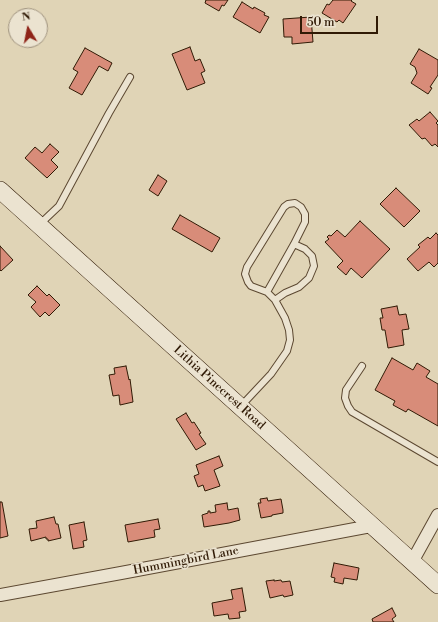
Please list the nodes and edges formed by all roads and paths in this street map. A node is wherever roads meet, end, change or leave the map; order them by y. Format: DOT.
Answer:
graph roads {
  1 [pos="130,77"];
  2 [pos="0,190"];
  3 [pos="39,225"];
  4 [pos="294,244"];
  5 [pos="267,292"];
  6 [pos="276,300"];
  7 [pos="362,366"];
  8 [pos="240,408"];
  9 [pos="438,462"];
  10 [pos="438,515"];
  11 [pos="371,526"];
  12 [pos="412,562"];
  13 [pos="438,585"];
  14 [pos="0,595"];
  1 -- 3 [label="lane"];
  2 -- 3 [label="main road, Lithia Pinecrest Road"];
  3 -- 8 [label="main road, Lithia Pinecrest Road"];
  4 -- 5 [label="lane"];
  4 -- 5 [label="lane"];
  4 -- 6 [label="lane"];
  5 -- 6 [label="lane"];
  6 -- 8 [label="lane"];
  7 -- 9 [label="lane"];
  8 -- 11 [label="main road, Lithia Pinecrest Road"];
  10 -- 12 [label="street"];
  11 -- 12 [label="main road, Lithia Pinecrest Road"];
  11 -- 14 [label="street, Hummingbird Lane"];
  12 -- 13 [label="main road, Lithia Pinecrest Road"];
}
